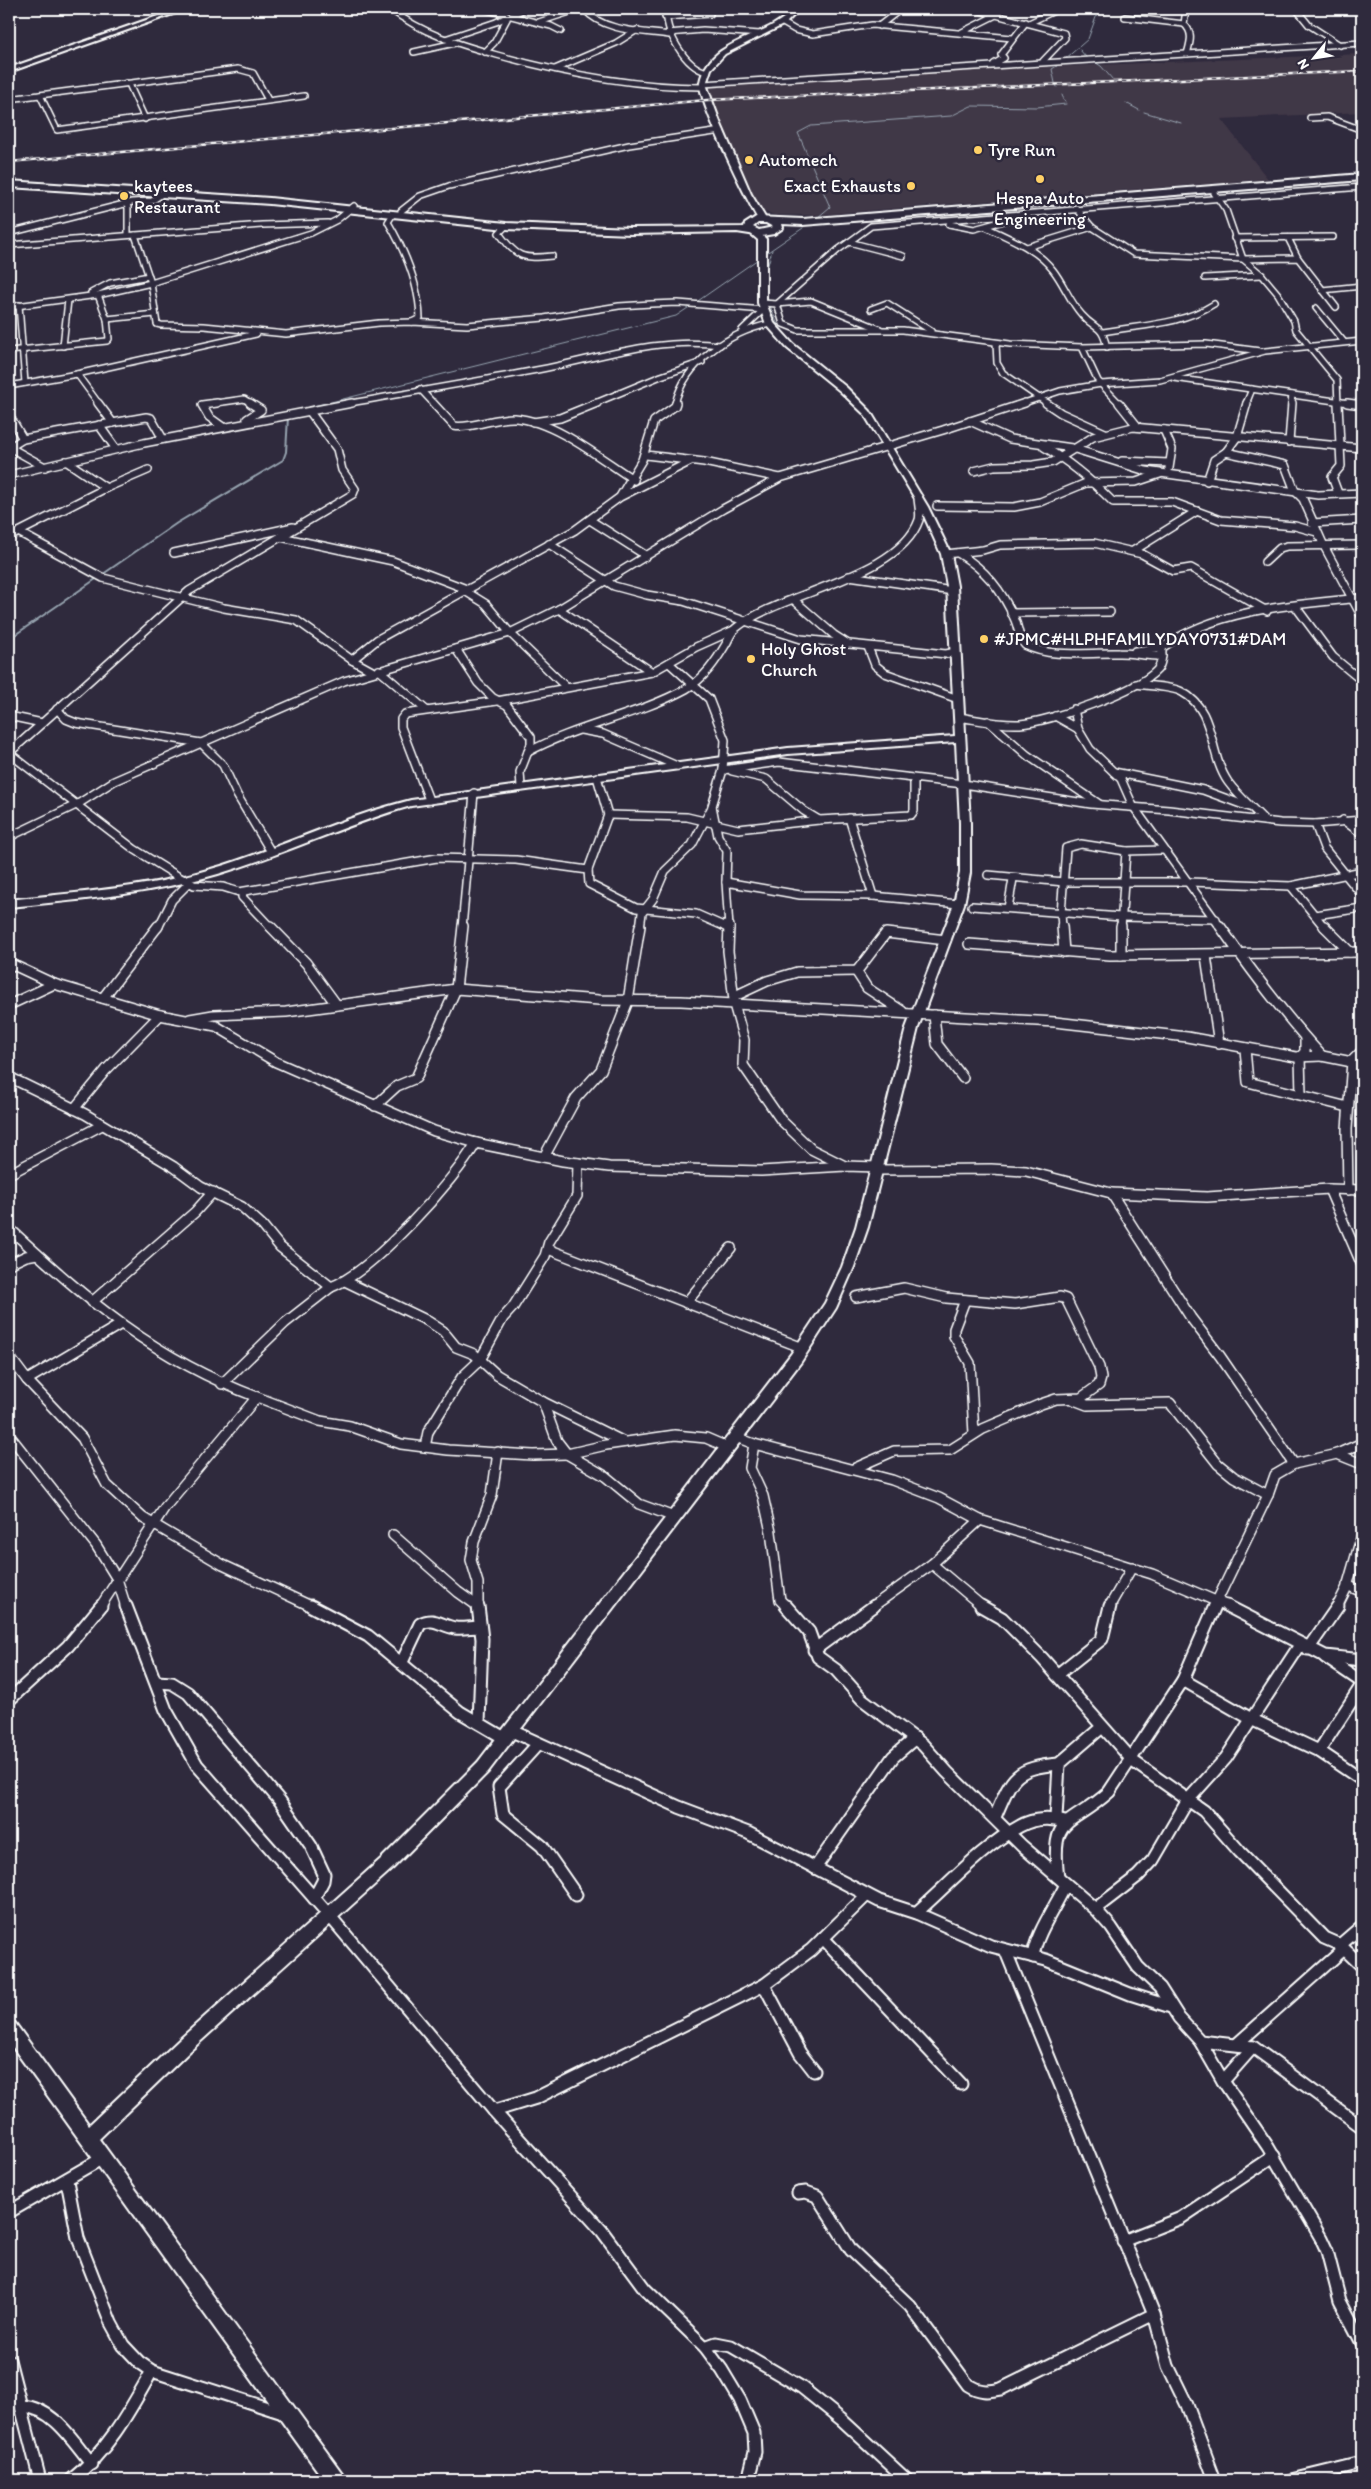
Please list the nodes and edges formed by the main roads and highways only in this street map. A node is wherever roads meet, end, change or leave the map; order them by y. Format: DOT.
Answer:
graph roads {
  1 [pos="1362,178"];
  2 [pos="9,183"];
  3 [pos="160,193"];
  4 [pos="1073,204"];
  5 [pos="317,206"];
  6 [pos="352,207"];
  7 [pos="373,212"];
  8 [pos="397,213"];
  9 [pos="770,225"];
  10 [pos="752,227"];
  1 -- 4 [label="highway"];
  1 -- 4 [label="highway"];
  2 -- 3 [label="highway"];
  3 -- 5 [label="highway"];
  3 -- 6 [label="highway"];
  4 -- 9 [label="highway"];
  4 -- 9 [label="highway"];
  5 -- 6 [label="highway"];
  5 -- 7 [label="highway"];
  6 -- 7 [label="highway"];
  6 -- 8 [label="highway"];
  7 -- 8 [label="highway"];
  8 -- 10 [label="highway"];
  8 -- 10 [label="highway"];
  9 -- 10 [label="highway"];
  9 -- 10 [label="highway"];
}
